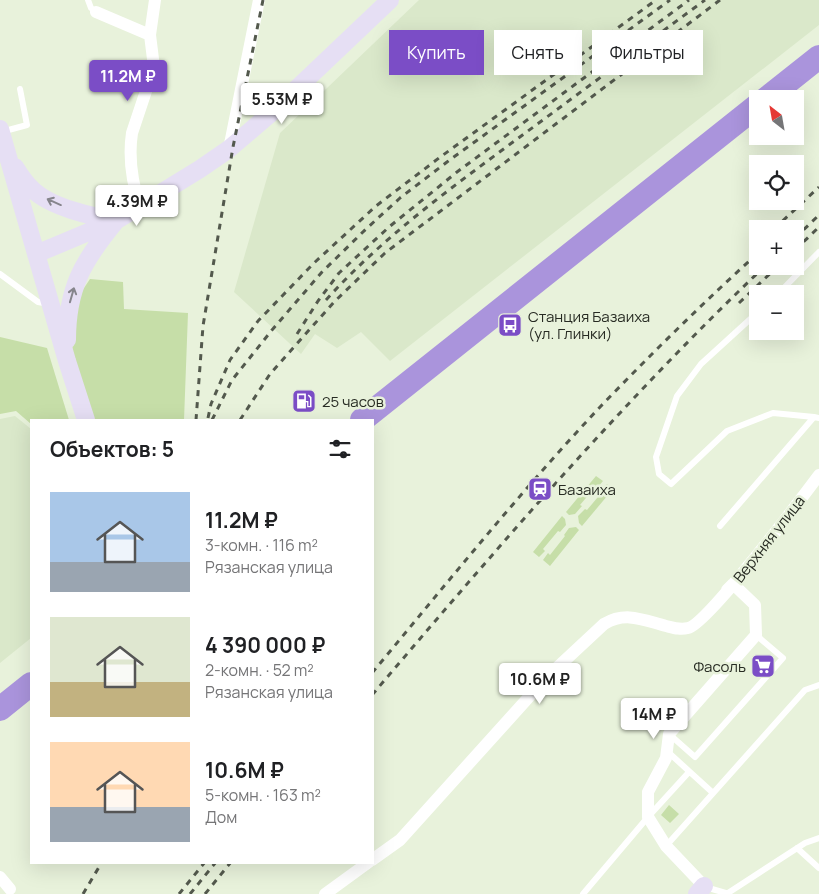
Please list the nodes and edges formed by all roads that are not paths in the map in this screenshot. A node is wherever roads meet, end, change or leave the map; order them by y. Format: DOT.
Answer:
graph roads {
  1 [pos="88,0"];
  2 [pos="156,0"];
  3 [pos="259,0"];
  4 [pos="390,0"];
  5 [pos="96,12"];
  6 [pos="150,35"];
  7 [pos="819,56"];
  8 [pos="20,89"];
  9 [pos="777,90"];
  10 [pos="749,112"];
  11 [pos="0,131"];
  12 [pos="229,149"];
  13 [pos="7,153"];
  14 [pos="140,207"];
  15 [pos="117,220"];
  16 [pos="819,252"];
  17 [pos="36,254"];
  18 [pos="0,274"];
  19 [pos="787,285"];
  20 [pos="51,304"];
  21 [pos="749,320"];
  22 [pos="67,360"];
  23 [pos="816,417"];
  24 [pos="86,419"];
  25 [pos="363,419"];
  26 [pos="819,475"];
  27 [pos="720,526"];
  28 [pos="733,584"];
  29 [pos="756,635"];
  30 [pos="30,685"];
  31 [pos="819,685"];
  32 [pos="30,705"];
  33 [pos="0,709"];
  34 [pos="0,728"];
  35 [pos="668,734"];
  36 [pos="667,751"];
  37 [pos="689,772"];
  38 [pos="713,793"];
  39 [pos="648,817"];
  40 [pos="819,838"];
  41 [pos="666,846"];
  42 [pos="796,848"];
  43 [pos="374,859"];
  44 [pos="367,864"];
  45 [pos="819,868"];
  46 [pos="0,877"];
  47 [pos="10,889"];
  48 [pos="702,891"];
  49 [pos="729,893"];
  50 [pos="325,894"];
  51 [pos="583,894"];
  1 -- 5 [label="lane"];
  2 -- 6 [label="street"];
  3 -- 12 [label="street"];
  4 -- 12 [label="main road"];
  5 -- 6 [label="street"];
  6 -- 14 [label="street"];
  7 -- 9 [label="highway"];
  8 -- 11 [label="lane"];
  10 -- 25 [label="highway"];
  11 -- 13 [label="main road"];
  12 -- 14 [label="main road"];
  15 -- 13 [label="main road, one-way"];
  13 -- 17 [label="main road"];
  14 -- 15 [label="main road"];
  15 -- 17 [label="main road"];
  22 -- 15 [label="main road, one-way"];
  16 -- 19 [label="lane"];
  17 -- 20 [label="main road"];
  18 -- 20 [label="lane"];
  20 -- 22 [label="main road"];
  21 -- 23 [label="lane"];
  22 -- 24 [label="main road"];
  23 -- 27 [label="lane"];
  26 -- 28 [label="street, Верхняя улица"];
  28 -- 29 [label="street"];
  28 -- 43 [label="street, Верхняя улица"];
  29 -- 35 [label="street"];
  29 -- 35 [label="lane"];
  30 -- 33 [label="highway"];
  31 -- 38 [label="lane"];
  32 -- 34 [label="highway"];
  35 -- 36 [label="street"];
  36 -- 37 [label="lane"];
  36 -- 39 [label="street"];
  37 -- 38 [label="lane"];
  37 -- 39 [label="lane"];
  38 -- 41 [label="lane"];
  39 -- 41 [label="street"];
  39 -- 51 [label="lane"];
  40 -- 42 [label="lane"];
  41 -- 48 [label="street"];
  42 -- 45 [label="lane"];
  42 -- 49 [label="lane"];
  44 -- 50 [label="street, Верхняя улица"];
  46 -- 47 [label="street"];
  48 -- 49 [label="lane"];
}
